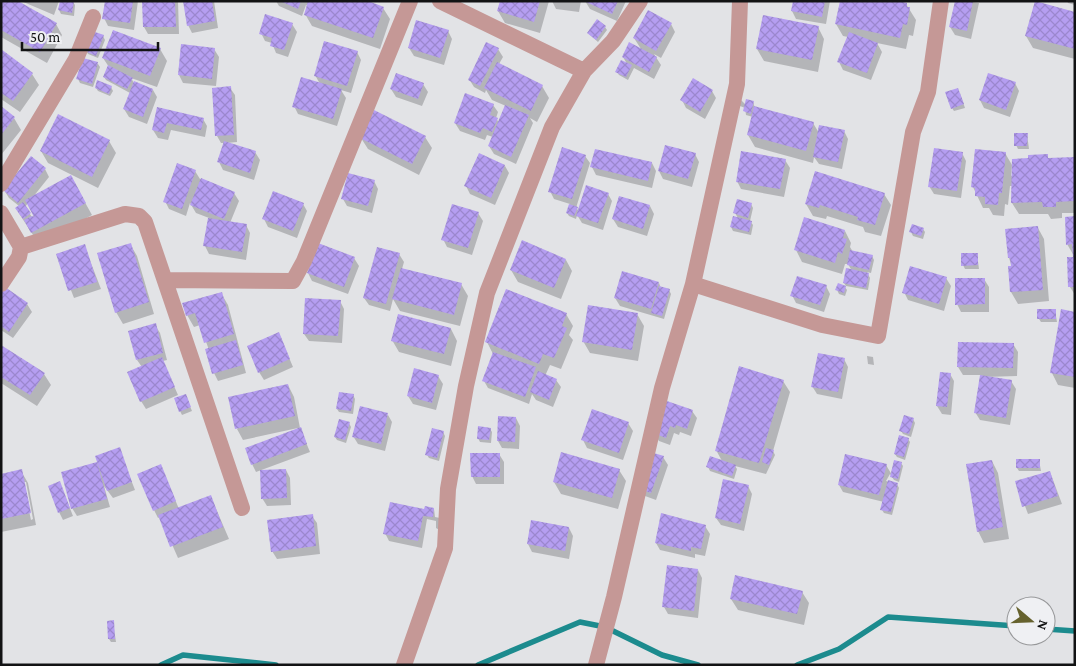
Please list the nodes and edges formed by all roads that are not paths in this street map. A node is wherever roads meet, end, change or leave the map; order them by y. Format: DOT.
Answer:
graph roads {
  1 [pos="410,1"];
  2 [pos="440,1"];
  3 [pos="640,1"];
  4 [pos="740,1"];
  5 [pos="941,1"];
  6 [pos="93,17"];
  7 [pos="584,71"];
  8 [pos="1,184"];
  9 [pos="1,213"];
  10 [pos="21,247"];
  11 [pos="166,280"];
  12 [pos="1,284"];
  13 [pos="693,284"];
  14 [pos="242,508"];
  15 [pos="405,659"];
  16 [pos="596,665"];
  1 -- 11 [label="street"];
  2 -- 7 [label="street"];
  3 -- 7 [label="street"];
  4 -- 13 [label="street"];
  5 -- 13 [label="street"];
  6 -- 8 [label="street"];
  7 -- 15 [label="street"];
  9 -- 10 [label="street"];
  10 -- 11 [label="street"];
  10 -- 12 [label="street"];
  11 -- 14 [label="street"];
  13 -- 16 [label="street"];
}
